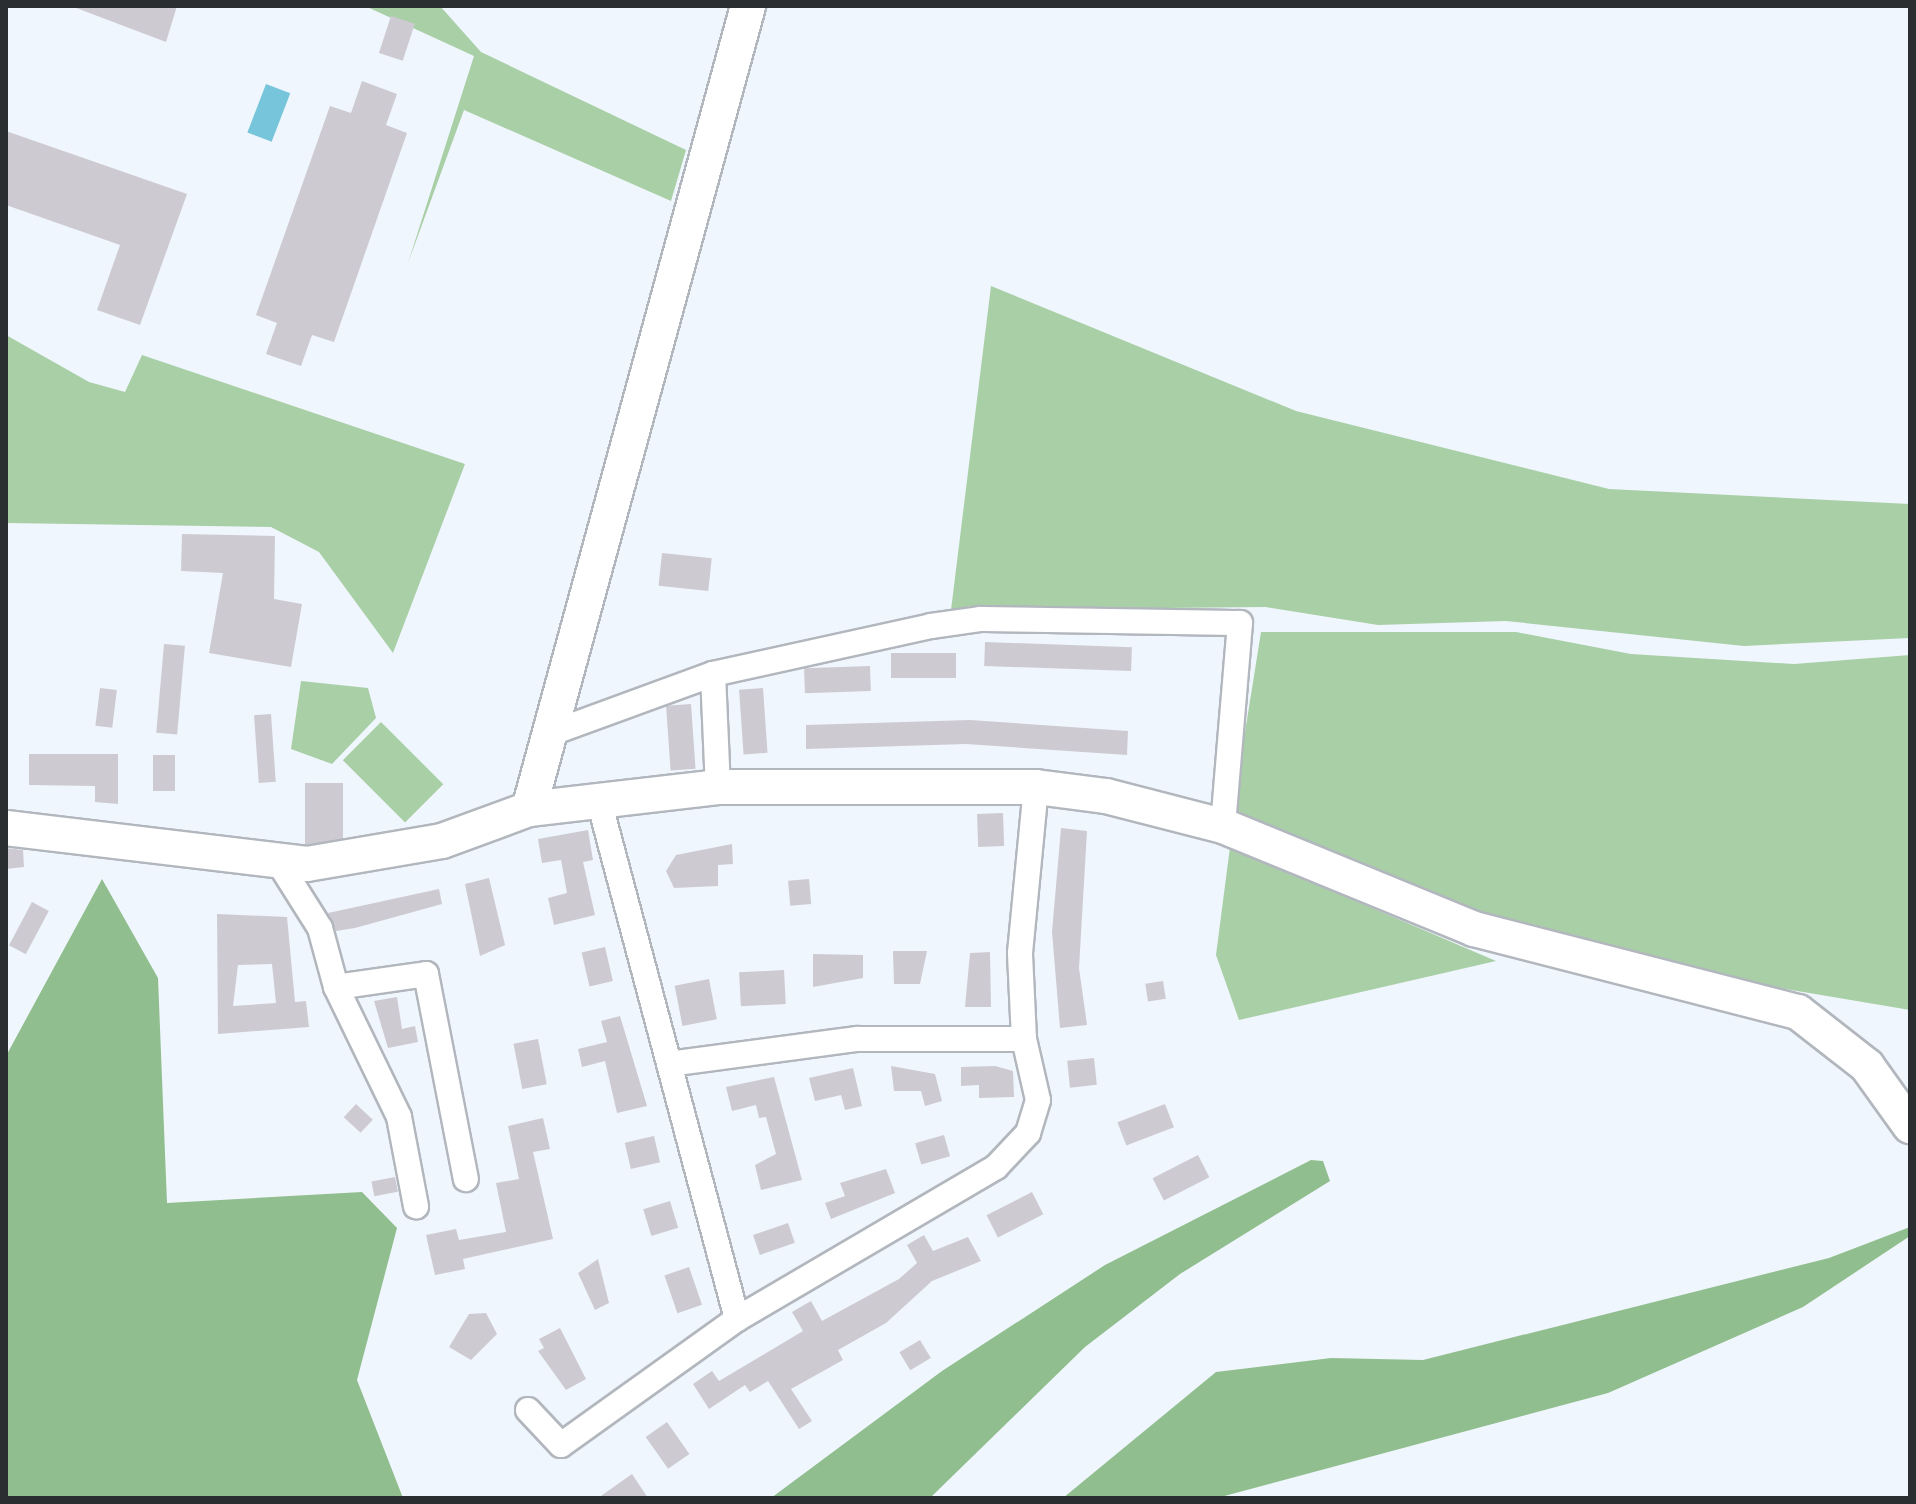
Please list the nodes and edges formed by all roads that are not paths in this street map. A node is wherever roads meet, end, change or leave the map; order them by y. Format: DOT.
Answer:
graph roads {
  1 [pos="748,6"];
  2 [pos="713,674"];
  3 [pos="549,734"];
  4 [pos="718,787"];
  5 [pos="1036,787"];
  6 [pos="599,801"];
  7 [pos="529,809"];
  8 [pos="1223,826"];
  9 [pos="6,828"];
  10 [pos="279,863"];
  11 [pos="336,987"];
  12 [pos="1024,1039"];
  13 [pos="669,1064"];
  14 [pos="1910,1126"];
  15 [pos="466,1179"];
  16 [pos="416,1206"];
  17 [pos="737,1319"];
  18 [pos="528,1410"];
  1 -- 3 [label="street"];
  2 -- 3 [label="street"];
  2 -- 4 [label="street"];
  2 -- 8 [label="street"];
  3 -- 7 [label="street"];
  4 -- 5 [label="street"];
  4 -- 6 [label="street"];
  5 -- 8 [label="street"];
  5 -- 12 [label="street"];
  6 -- 7 [label="street"];
  6 -- 13 [label="street"];
  7 -- 10 [label="street"];
  8 -- 14 [label="street"];
  9 -- 10 [label="street"];
  10 -- 11 [label="street"];
  11 -- 15 [label="street"];
  11 -- 16 [label="street"];
  12 -- 13 [label="street"];
  12 -- 17 [label="street"];
  13 -- 17 [label="street"];
  17 -- 18 [label="street"];
}
